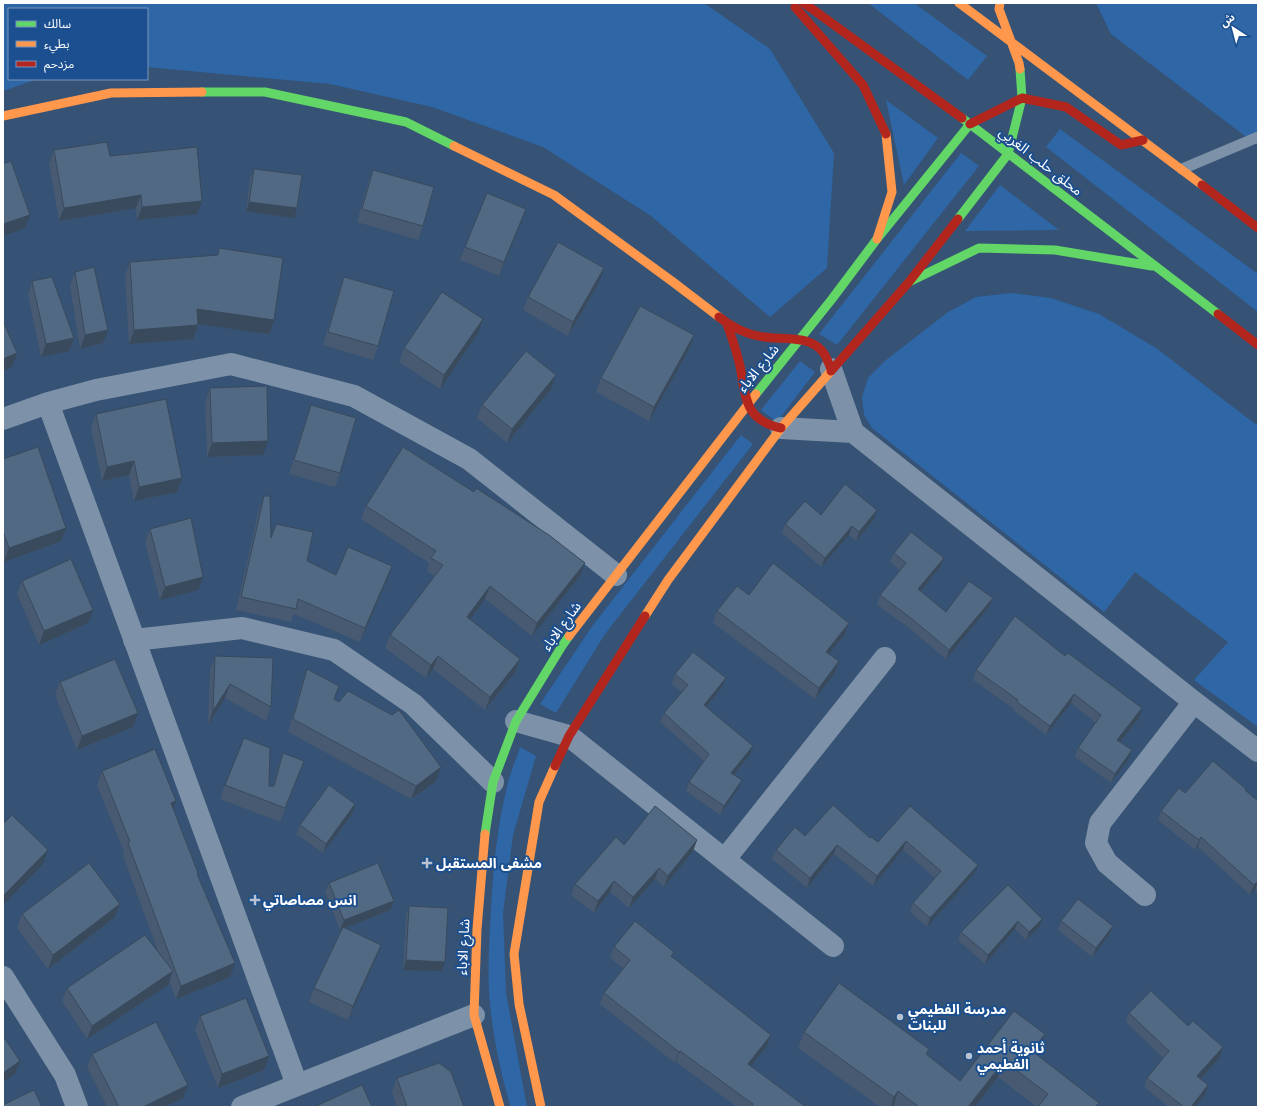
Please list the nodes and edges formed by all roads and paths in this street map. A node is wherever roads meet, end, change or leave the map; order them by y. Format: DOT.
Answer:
graph roads {
  1 [pos="791,3"];
  2 [pos="804,3"];
  3 [pos="959,3"];
  4 [pos="1000,3"];
  5 [pos="1011,41"];
  6 [pos="1022,98"];
  7 [pos="3,116"];
  8 [pos="970,124"];
  9 [pos="1258,137"];
  10 [pos="1143,140"];
  11 [pos="1008,154"];
  12 [pos="1182,169"];
  13 [pos="1258,228"];
  14 [pos="877,239"];
  15 [pos="1156,267"];
  16 [pos="909,282"];
  17 [pos="727,324"];
  18 [pos="800,339"];
  19 [pos="1258,345"];
  20 [pos="831,370"];
  21 [pos="48,404"];
  22 [pos="747,405"];
  23 [pos="3,419"];
  24 [pos="781,428"];
  25 [pos="853,432"];
  26 [pos="616,575"];
  27 [pos="134,640"];
  28 [pos="885,658"];
  29 [pos="1194,702"];
  30 [pos="516,721"];
  31 [pos="569,736"];
  32 [pos="1258,751"];
  33 [pos="493,782"];
  34 [pos="725,860"];
  35 [pos="1145,895"];
  36 [pos="833,946"];
  37 [pos="3,978"];
  38 [pos="474,1015"];
  39 [pos="298,1085"];
  40 [pos="77,1107"];
  41 [pos="242,1107"];
  42 [pos="500,1107"];
  43 [pos="541,1107"];
  1 -- 14 [label="main road"];
  2 -- 8 [label="main road, محلق حلب الغربي"];
  3 -- 5 [label="main road"];
  4 -- 5 [label="main road"];
  5 -- 6 [label="main road"];
  5 -- 10 [label="main road"];
  6 -- 8 [label="main road"];
  6 -- 10 [label="main road"];
  6 -- 11 [label="main road"];
  7 -- 17 [label="main road"];
  8 -- 11 [label="main road, محلق حلب الغربي"];
  8 -- 14 [label="main road, شارع الاباء"];
  9 -- 12 [label="lane"];
  10 -- 12 [label="main road"];
  11 -- 15 [label="main road, محلق حلب الغربي"];
  11 -- 16 [label="main road"];
  12 -- 13 [label="main road"];
  14 -- 18 [label="main road, شارع الاباء"];
  15 -- 16 [label="main road"];
  15 -- 19 [label="main road, محلق حلب الغربي"];
  16 -- 20 [label="main road"];
  17 -- 18 [label="main road"];
  17 -- 22 [label="main road"];
  18 -- 20 [label="main road"];
  18 -- 22 [label="main road, شارع الاباء"];
  20 -- 24 [label="main road"];
  20 -- 25 [label="street"];
  21 -- 23 [label="street"];
  21 -- 26 [label="street"];
  21 -- 27 [label="street"];
  22 -- 24 [label="main road"];
  22 -- 26 [label="main road, شارع الاباء"];
  24 -- 25 [label="street"];
  24 -- 31 [label="main road"];
  25 -- 29 [label="street"];
  26 -- 30 [label="main road, شارع الاباء"];
  27 -- 33 [label="street"];
  27 -- 39 [label="street"];
  28 -- 34 [label="street"];
  29 -- 32 [label="street"];
  29 -- 35 [label="street"];
  30 -- 31 [label="street"];
  30 -- 33 [label="main road, شارع الاباء"];
  31 -- 34 [label="street"];
  31 -- 43 [label="main road"];
  33 -- 38 [label="main road, شارع الاباء"];
  34 -- 36 [label="street"];
  37 -- 40 [label="street"];
  38 -- 39 [label="street"];
  38 -- 42 [label="main road, شارع الاباء"];
  39 -- 41 [label="street"];
}
